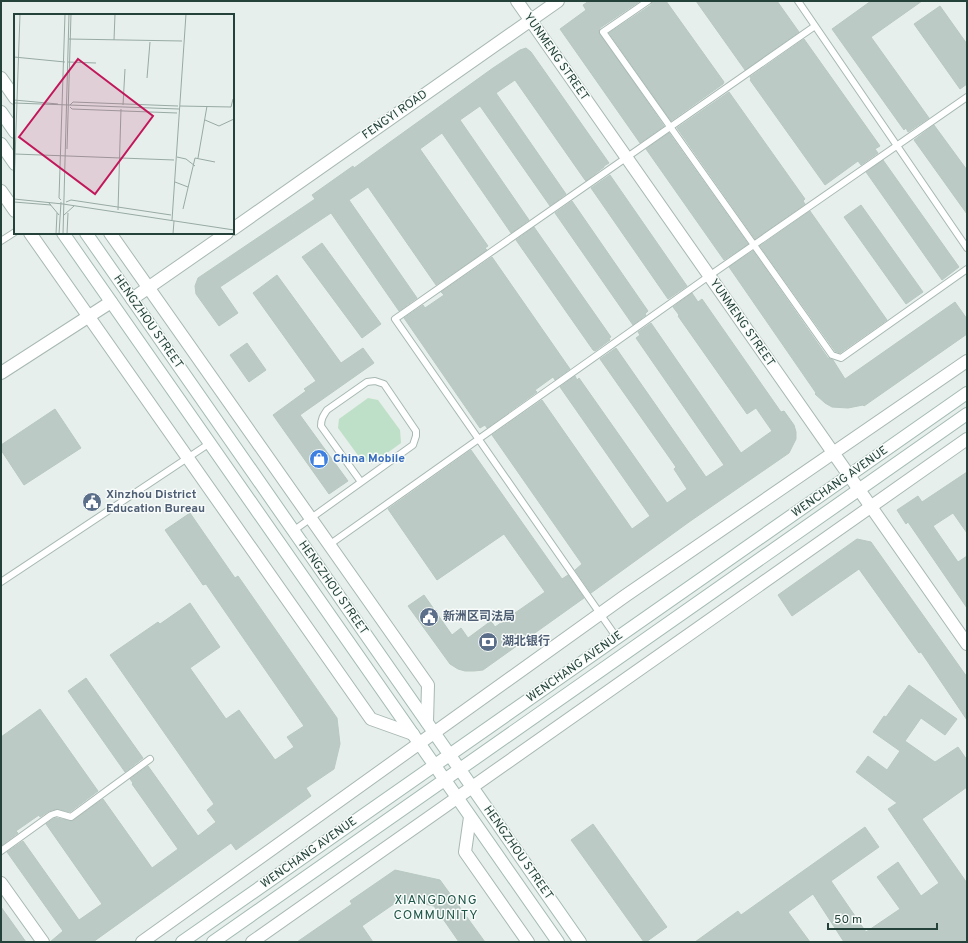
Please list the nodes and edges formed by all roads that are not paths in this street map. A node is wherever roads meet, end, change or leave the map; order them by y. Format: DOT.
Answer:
graph roads {
  1 [pos="517,1"];
  2 [pos="558,1"];
  3 [pos="648,1"];
  4 [pos="798,1"];
  5 [pos="530,20"];
  6 [pos="815,26"];
  7 [pos="1,78"];
  8 [pos="14,97"];
  9 [pos="967,97"];
  10 [pos="1,112"];
  11 [pos="670,127"];
  12 [pos="14,131"];
  13 [pos="1,144"];
  14 [pos="897,146"];
  15 [pos="627,158"];
  16 [pos="14,163"];
  17 [pos="1,191"];
  18 [pos="14,210"];
  19 [pos="234,228"];
  20 [pos="14,233"];
  21 [pos="31,234"];
  22 [pos="64,234"];
  23 [pos="87,234"];
  24 [pos="111,234"];
  25 [pos="226,234"];
  26 [pos="1,241"];
  27 [pos="754,245"];
  28 [pos="967,248"];
  29 [pos="967,269"];
  30 [pos="709,276"];
  31 [pos="149,288"];
  32 [pos="132,300"];
  33 [pos="111,302"];
  34 [pos="88,316"];
  35 [pos="967,361"];
  36 [pos="1,373"];
  37 [pos="967,393"];
  38 [pos="967,414"];
  39 [pos="479,439"];
  40 [pos="967,439"];
  41 [pos="210,443"];
  42 [pos="833,453"];
  43 [pos="188,458"];
  44 [pos="849,475"];
  45 [pos="361,482"];
  46 [pos="859,490"];
  47 [pos="871,507"];
  48 [pos="310,518"];
  49 [pos="293,531"];
  50 [pos="329,545"];
  51 [pos="1,582"];
  52 [pos="601,613"];
  53 [pos="617,638"];
  54 [pos="967,644"];
  55 [pos="426,722"];
  56 [pos="434,733"];
  57 [pos="416,739"];
  58 [pos="450,755"];
  59 [pos="150,759"];
  60 [pos="434,766"];
  61 [pos="460,769"];
  62 [pos="444,780"];
  63 [pos="472,787"];
  64 [pos="457,798"];
  65 [pos="470,817"];
  66 [pos="1,851"];
  67 [pos="1,883"];
  68 [pos="43,942"];
  69 [pos="142,942"];
  70 [pos="182,942"];
  71 [pos="213,942"];
  72 [pos="252,942"];
  73 [pos="528,942"];
  74 [pos="558,942"];
  75 [pos="580,942"];
  1 -- 5 [label="street, YUNMENG STREET"];
  2 -- 5 [label="street, FENGYI ROAD"];
  3 -- 11 [label="lane"];
  4 -- 6 [label="lane"];
  5 -- 15 [label="street, YUNMENG STREET"];
  5 -- 19 [label="street, FENGYI ROAD"];
  6 -- 11 [label="lane"];
  6 -- 14 [label="lane"];
  7 -- 8 [label="street"];
  9 -- 14 [label="lane"];
  10 -- 12 [label="street"];
  11 -- 15 [label="lane"];
  11 -- 27 [label="lane"];
  13 -- 16 [label="street"];
  14 -- 27 [label="lane"];
  14 -- 28 [label="lane"];
  15 -- 30 [label="street, YUNMENG STREET"];
  15 -- 39 [label="lane"];
  17 -- 18 [label="street"];
  20 -- 26 [label="lane"];
  21 -- 34 [label="street"];
  22 -- 33 [label="street, HENGZHOU STREET"];
  23 -- 32 [label="street, HENGZHOU STREET"];
  24 -- 31 [label="street"];
  25 -- 31 [label="street"];
  27 -- 29 [label="lane"];
  27 -- 30 [label="lane"];
  30 -- 39 [label="lane"];
  30 -- 42 [label="street, YUNMENG STREET"];
  31 -- 32 [label="street"];
  31 -- 48 [label="street"];
  32 -- 49 [label="street, HENGZHOU STREET"];
  33 -- 34 [label="street"];
  33 -- 41 [label="street, HENGZHOU STREET"];
  34 -- 36 [label="street"];
  34 -- 43 [label="street"];
  35 -- 42 [label="street"];
  37 -- 44 [label="street, WENCHANG AVENUE"];
  38 -- 46 [label="street, WENCHANG AVENUE"];
  39 -- 50 [label="lane"];
  39 -- 52 [label="lane"];
  40 -- 47 [label="street"];
  41 -- 43 [label="lane"];
  41 -- 57 [label="street, HENGZHOU STREET"];
  42 -- 44 [label="street, YUNMENG STREET"];
  42 -- 52 [label="street"];
  43 -- 51 [label="lane"];
  43 -- 57 [label="street"];
  44 -- 46 [label="street, YUNMENG STREET"];
  44 -- 53 [label="street, WENCHANG AVENUE"];
  45 -- 45 [label="lane"];
  45 -- 48 [label="lane"];
  46 -- 47 [label="street, YUNMENG STREET"];
  46 -- 61 [label="street, WENCHANG AVENUE"];
  47 -- 54 [label="street, YUNMENG STREET"];
  47 -- 63 [label="street"];
  48 -- 49 [label="lane"];
  48 -- 50 [label="street"];
  49 -- 55 [label="street, HENGZHOU STREET"];
  50 -- 55 [label="street"];
  52 -- 53 [label="lane"];
  52 -- 56 [label="street"];
  53 -- 58 [label="street, WENCHANG AVENUE"];
  55 -- 56 [label="street, HENGZHOU STREET"];
  56 -- 57 [label="street"];
  56 -- 58 [label="street, HENGZHOU STREET"];
  57 -- 60 [label="street, HENGZHOU STREET"];
  57 -- 69 [label="street"];
  58 -- 60 [label="street, WENCHANG AVENUE"];
  58 -- 61 [label="street, HENGZHOU STREET"];
  59 -- 66 [label="lane"];
  60 -- 62 [label="street, HENGZHOU STREET"];
  60 -- 70 [label="street, WENCHANG AVENUE"];
  61 -- 62 [label="street, WENCHANG AVENUE"];
  61 -- 63 [label="street, HENGZHOU STREET"];
  62 -- 64 [label="street, HENGZHOU STREET"];
  62 -- 71 [label="street, WENCHANG AVENUE"];
  63 -- 64 [label="street"];
  63 -- 75 [label="street, HENGZHOU STREET"];
  64 -- 65 [label="street, HENGZHOU STREET"];
  64 -- 72 [label="street"];
  65 -- 73 [label="street"];
  65 -- 74 [label="street, HENGZHOU STREET"];
  67 -- 68 [label="street"];
}
